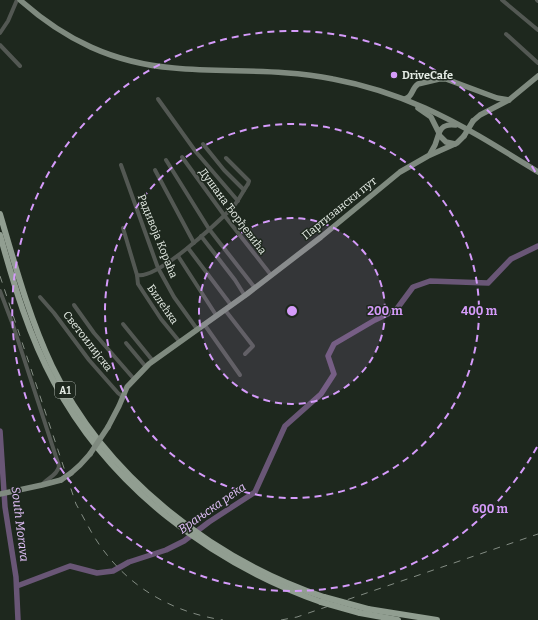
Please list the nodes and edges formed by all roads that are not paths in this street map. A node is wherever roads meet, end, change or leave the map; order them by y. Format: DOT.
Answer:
graph roads {
  1 [pos="19,0"];
  2 [pos="502,0"];
  3 [pos="538,30"];
  4 [pos="0,33"];
  5 [pos="506,34"];
  6 [pos="0,45"];
  7 [pos="538,63"];
  8 [pos="20,66"];
  9 [pos="538,76"];
  10 [pos="413,91"];
  11 [pos="489,95"];
  12 [pos="158,99"];
  13 [pos="405,99"];
  14 [pos="509,100"];
  15 [pos="414,103"];
  16 [pos="422,106"];
  17 [pos="496,106"];
  18 [pos="460,126"];
  19 [pos="439,134"];
  20 [pos="203,144"];
  21 [pos="455,144"];
  22 [pos="428,156"];
  23 [pos="182,157"];
  24 [pos="226,158"];
  25 [pos="166,160"];
  26 [pos="121,165"];
  27 [pos="155,170"];
  28 [pos="538,172"];
  29 [pos="244,190"];
  30 [pos="238,200"];
  31 [pos="0,214"];
  32 [pos="224,215"];
  33 [pos="123,228"];
  34 [pos="209,229"];
  35 [pos="0,235"];
  36 [pos="202,236"];
  37 [pos="194,243"];
  38 [pos="188,248"];
  39 [pos="178,256"];
  40 [pos="158,268"];
  41 [pos="137,275"];
  42 [pos="271,275"];
  43 [pos="255,288"];
  44 [pos="0,291"];
  45 [pos="40,296"];
  46 [pos="245,296"];
  47 [pos="74,305"];
  48 [pos="232,305"];
  49 [pos="225,310"];
  50 [pos="216,315"];
  51 [pos="123,324"];
  52 [pos="204,324"];
  53 [pos="197,329"];
  54 [pos="179,341"];
  55 [pos="126,343"];
  56 [pos="245,354"];
  57 [pos="153,360"];
  58 [pos="146,366"];
  59 [pos="240,375"];
  60 [pos="134,379"];
  61 [pos="123,397"];
  62 [pos="42,485"];
  63 [pos="0,494"];
  64 [pos="189,531"];
  65 [pos="323,599"];
  66 [pos="398,620"];
  67 [pos="437,620"];
  1 -- 4 [label="street"];
  1 -- 13 [label="main road"];
  2 -- 3 [label="street"];
  5 -- 7 [label="street"];
  6 -- 8 [label="street"];
  9 -- 14 [label="main road, Партизански пут"];
  10 -- 11 [label="main road"];
  10 -- 13 [label="main road"];
  10 -- 16 [label="main road"];
  11 -- 14 [label="main road"];
  11 -- 17 [label="main road"];
  12 -- 30 [label="street"];
  13 -- 15 [label="main road"];
  14 -- 17 [label="main road, Партизански пут"];
  15 -- 16 [label="main road"];
  15 -- 19 [label="main road"];
  16 -- 18 [label="main road"];
  17 -- 21 [label="main road, Партизански пут, bridge"];
  18 -- 19 [label="main road"];
  18 -- 28 [label="main road"];
  19 -- 21 [label="main road"];
  19 -- 22 [label="main road"];
  20 -- 29 [label="street"];
  21 -- 22 [label="main road, Партизански пут"];
  22 -- 42 [label="main road, Партизански пут"];
  23 -- 32 [label="street, Душана Ђорђевића"];
  24 -- 29 [label="street"];
  25 -- 34 [label="street"];
  26 -- 40 [label="street, Радивоја Кораћа"];
  27 -- 37 [label="street"];
  29 -- 30 [label="street"];
  30 -- 32 [label="street"];
  31 -- 64 [label="highway, A1"];
  32 -- 34 [label="street"];
  32 -- 42 [label="street, Душана Ђорђевића"];
  33 -- 41 [label="street, Билећка"];
  34 -- 36 [label="street"];
  34 -- 43 [label="street"];
  35 -- 64 [label="highway, A1"];
  36 -- 37 [label="street"];
  36 -- 46 [label="street"];
  37 -- 38 [label="street"];
  38 -- 39 [label="street"];
  38 -- 48 [label="street"];
  39 -- 40 [label="street"];
  39 -- 50 [label="street"];
  40 -- 41 [label="street"];
  40 -- 53 [label="street, Радивоја Кораћа"];
  41 -- 54 [label="street, Билећка"];
  42 -- 43 [label="main road, Партизански пут"];
  43 -- 46 [label="main road, Партизански пут"];
  44 -- 62 [label="street"];
  45 -- 61 [label="street, Светоилијска"];
  46 -- 48 [label="main road, Партизански пут"];
  47 -- 60 [label="street"];
  48 -- 49 [label="main road, Партизански пут"];
  49 -- 50 [label="main road, Партизански пут"];
  49 -- 56 [label="street"];
  50 -- 52 [label="main road, Партизански пут"];
  51 -- 57 [label="street"];
  52 -- 53 [label="main road, Партизански пут"];
  52 -- 59 [label="street"];
  53 -- 54 [label="main road, Партизански пут"];
  54 -- 57 [label="main road, Партизански пут"];
  55 -- 58 [label="street"];
  57 -- 58 [label="main road, Партизански пут"];
  58 -- 60 [label="main road, Партизански пут"];
  60 -- 61 [label="main road, Партизански пут"];
  61 -- 62 [label="main road, Партизански пут, bridge"];
  62 -- 63 [label="main road, Партизански пут"];
  64 -- 65 [label="highway, A1"];
  65 -- 66 [label="highway, A1, bridge"];
  65 -- 67 [label="highway, A1, bridge"];
}
